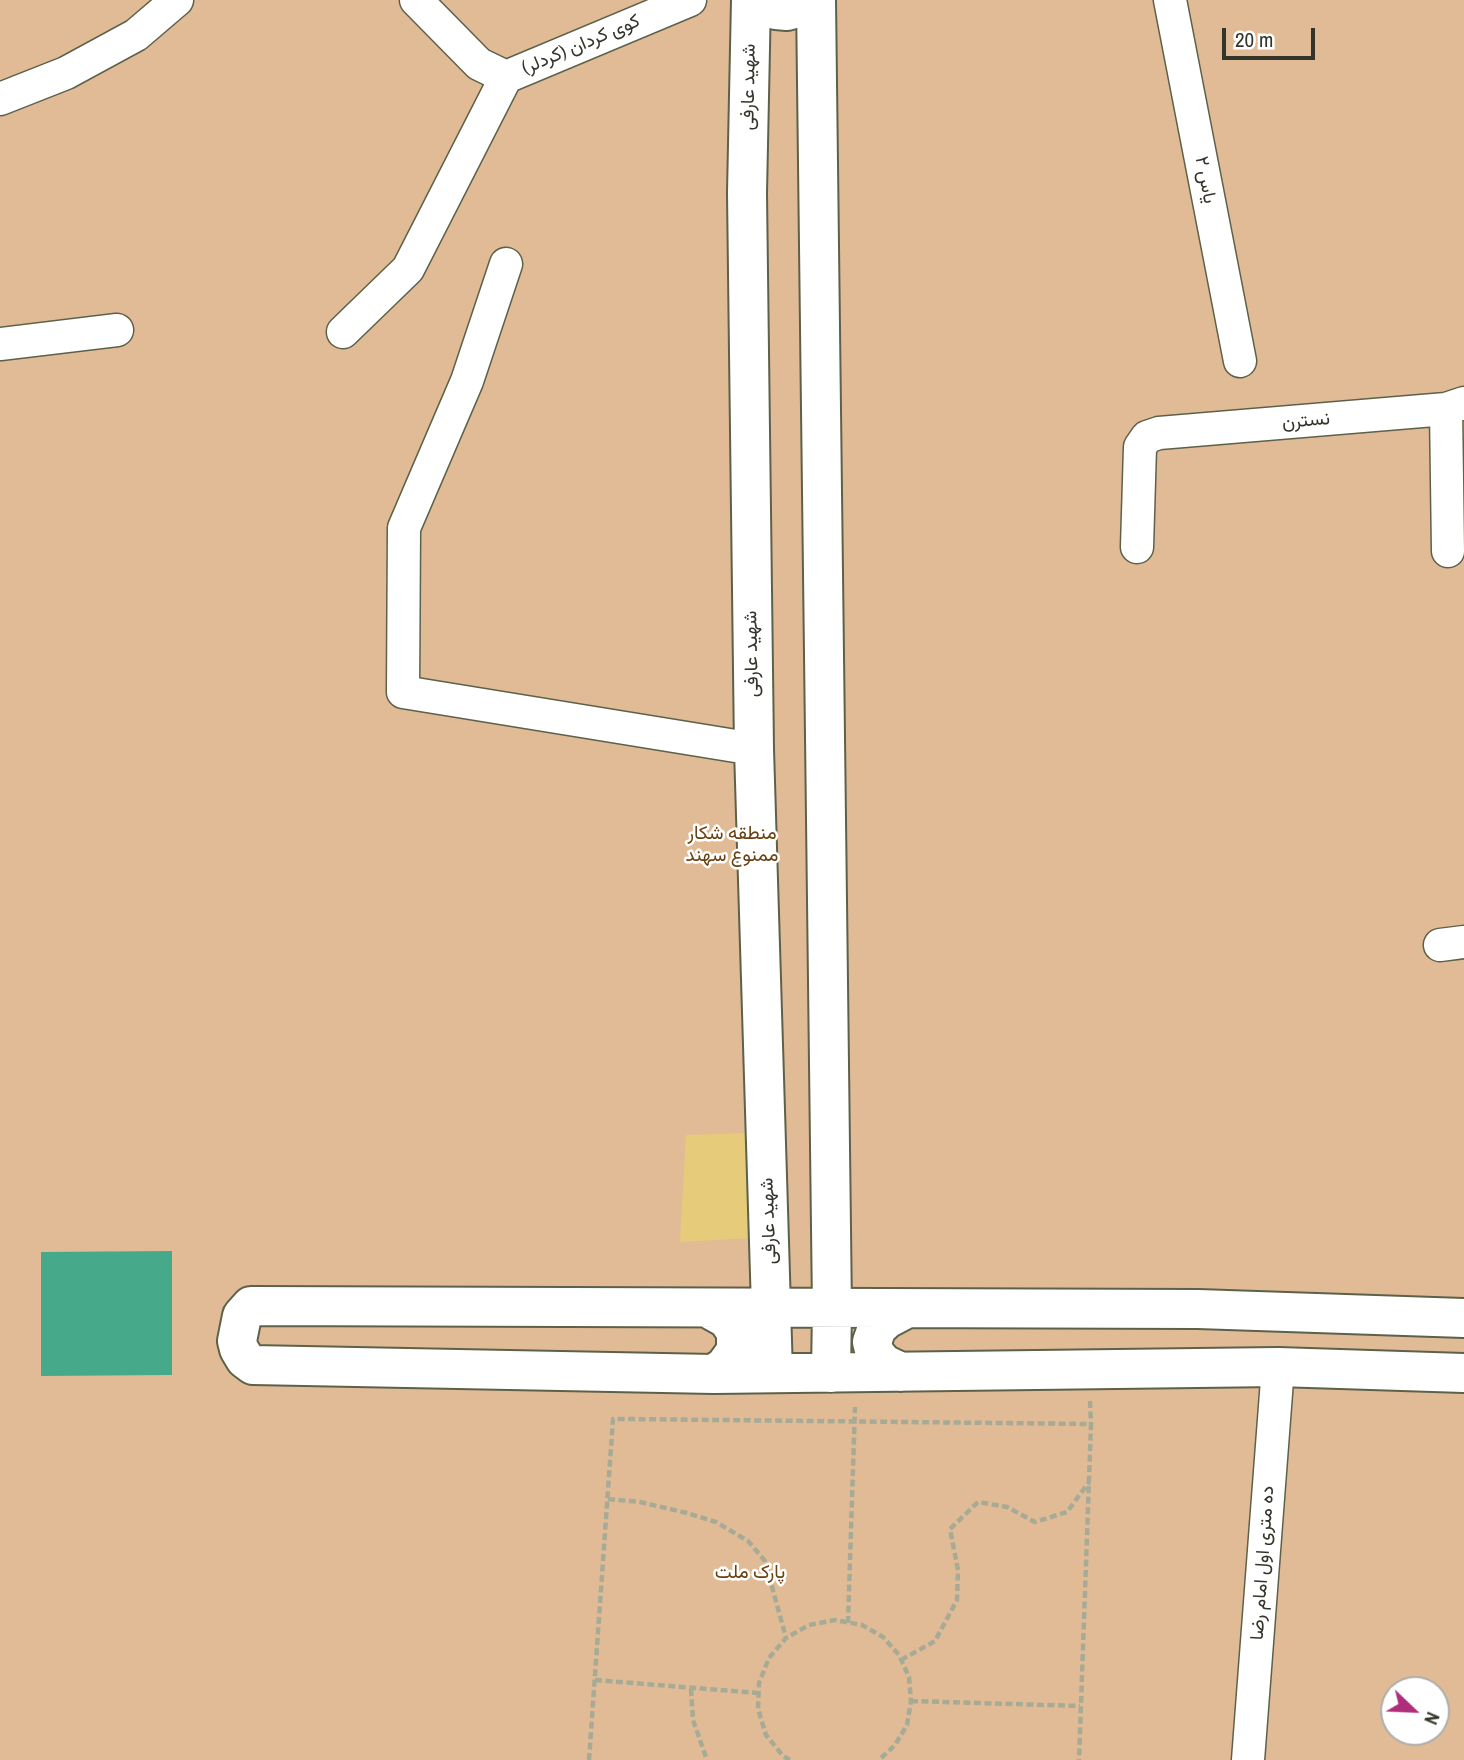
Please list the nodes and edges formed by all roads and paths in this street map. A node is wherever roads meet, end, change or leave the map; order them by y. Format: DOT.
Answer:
graph roads {
  1 [pos="177,0"];
  2 [pos="416,0"];
  3 [pos="690,0"];
  4 [pos="751,0"];
  5 [pos="759,0"];
  6 [pos="809,0"];
  7 [pos="816,0"];
  8 [pos="1170,0"];
  9 [pos="506,77"];
  10 [pos="0,99"];
  11 [pos="506,264"];
  12 [pos="117,330"];
  13 [pos="343,332"];
  14 [pos="0,344"];
  15 [pos="1240,361"];
  16 [pos="1455,406"];
  17 [pos="1137,547"];
  18 [pos="1448,551"];
  19 [pos="754,749"];
  20 [pos="709,1309"];
  21 [pos="772,1309"];
  22 [pos="832,1309"];
  23 [pos="906,1309"];
  24 [pos="1464,1318"];
  25 [pos="1278,1367"];
  26 [pos="901,1372"];
  27 [pos="773,1373"];
  28 [pos="831,1373"];
  29 [pos="1464,1373"];
  30 [pos="714,1374"];
  31 [pos="854,1421"];
  32 [pos="1089,1482"];
  33 [pos="608,1499"];
  34 [pos="848,1623"];
  35 [pos="786,1638"];
  36 [pos="901,1660"];
  37 [pos="595,1680"];
  38 [pos="691,1689"];
  39 [pos="758,1693"];
  40 [pos="911,1701"];
  41 [pos="1080,1706"];
  42 [pos="589,1760"];
  43 [pos="707,1760"];
  44 [pos="790,1760"];
  45 [pos="879,1760"];
  46 [pos="1079,1760"];
  47 [pos="1248,1760"];
  1 -- 10 [label="street"];
  2 -- 9 [label="street, کوی کردان (کردلر)"];
  3 -- 9 [label="street, کوی کردان (کردلر)"];
  4 -- 19 [label="street, شهید عارفی"];
  5 -- 6 [label="street"];
  7 -- 22 [label="street"];
  8 -- 15 [label="street, یاس ۲"];
  9 -- 13 [label="street"];
  11 -- 19 [label="street"];
  12 -- 14 [label="street"];
  16 -- 17 [label="street, نسترن"];
  16 -- 18 [label="street"];
  19 -- 21 [label="street, شهید عارفی"];
  20 -- 21 [label="street"];
  20 -- 30 [label="street"];
  20 -- 30 [label="street"];
  21 -- 22 [label="street"];
  21 -- 27 [label="street, شهید عارفی"];
  22 -- 23 [label="street"];
  22 -- 28 [label="street"];
  23 -- 24 [label="street"];
  23 -- 26 [label="street"];
  25 -- 26 [label="street"];
  25 -- 29 [label="street"];
  25 -- 47 [label="street, ده متری اول امام رضا"];
  26 -- 28 [label="street"];
  27 -- 28 [label="street"];
  27 -- 30 [label="street"];
  31 -- 32 [label="path"];
  31 -- 33 [label="path"];
  31 -- 34 [label="path"];
  32 -- 36 [label="path"];
  32 -- 41 [label="path"];
  33 -- 35 [label="path"];
  33 -- 37 [label="path"];
  34 -- 35 [label="path"];
  34 -- 36 [label="path"];
  35 -- 39 [label="path"];
  36 -- 40 [label="path"];
  37 -- 38 [label="path"];
  37 -- 42 [label="path"];
  38 -- 39 [label="path"];
  38 -- 43 [label="path"];
  39 -- 44 [label="path"];
  40 -- 41 [label="path"];
  40 -- 45 [label="path"];
  41 -- 46 [label="path"];
}
